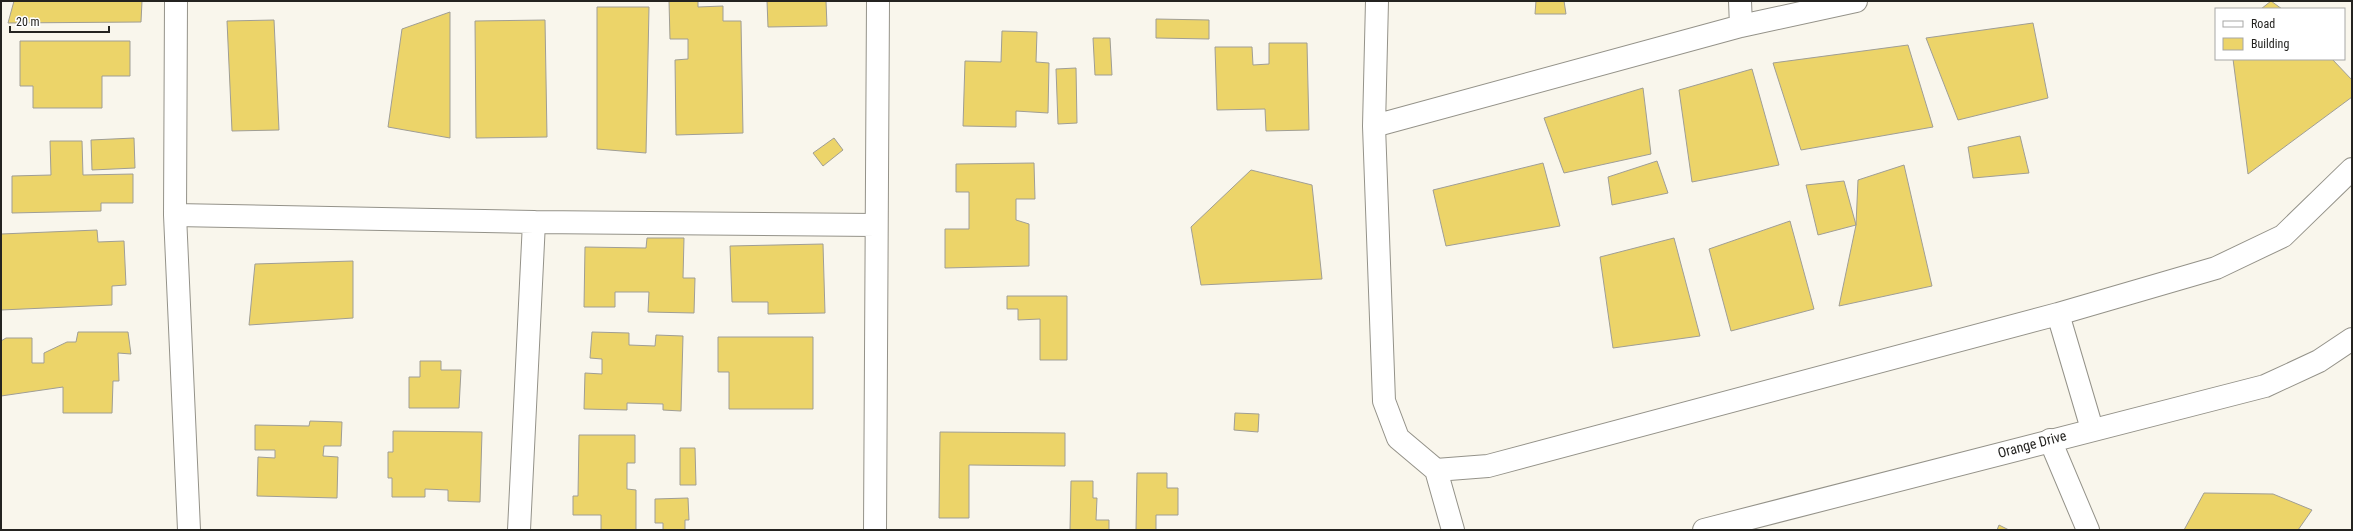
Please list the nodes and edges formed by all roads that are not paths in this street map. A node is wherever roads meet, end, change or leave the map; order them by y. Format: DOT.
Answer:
graph roads {
  1 [pos="176,1"];
  2 [pos="878,1"];
  3 [pos="1377,1"];
  4 [pos="1740,1"];
  5 [pos="1856,1"];
  6 [pos="1741,26"];
  7 [pos="1374,126"];
  8 [pos="2352,169"];
  9 [pos="175,215"];
  10 [pos="534,222"];
  11 [pos="876,225"];
  12 [pos="2058,314"];
  13 [pos="2352,339"];
  14 [pos="2092,428"];
  15 [pos="2050,440"];
  16 [pos="1436,470"];
  17 [pos="189,530"];
  18 [pos="519,530"];
  19 [pos="875,530"];
  20 [pos="1453,530"];
  21 [pos="1704,530"];
  22 [pos="2088,530"];
  1 -- 9 [label="street"];
  2 -- 11 [label="street"];
  3 -- 7 [label="street"];
  4 -- 6 [label="street"];
  5 -- 6 [label="street"];
  6 -- 7 [label="street"];
  7 -- 16 [label="street"];
  8 -- 12 [label="street"];
  9 -- 10 [label="street"];
  9 -- 17 [label="street"];
  10 -- 11 [label="street"];
  10 -- 18 [label="street"];
  11 -- 19 [label="street"];
  12 -- 14 [label="street"];
  12 -- 16 [label="street"];
  13 -- 14 [label="street, Orange Drive"];
  14 -- 15 [label="street, Orange Drive"];
  15 -- 21 [label="street, Orange Drive"];
  15 -- 22 [label="street"];
  16 -- 20 [label="street"];
}
